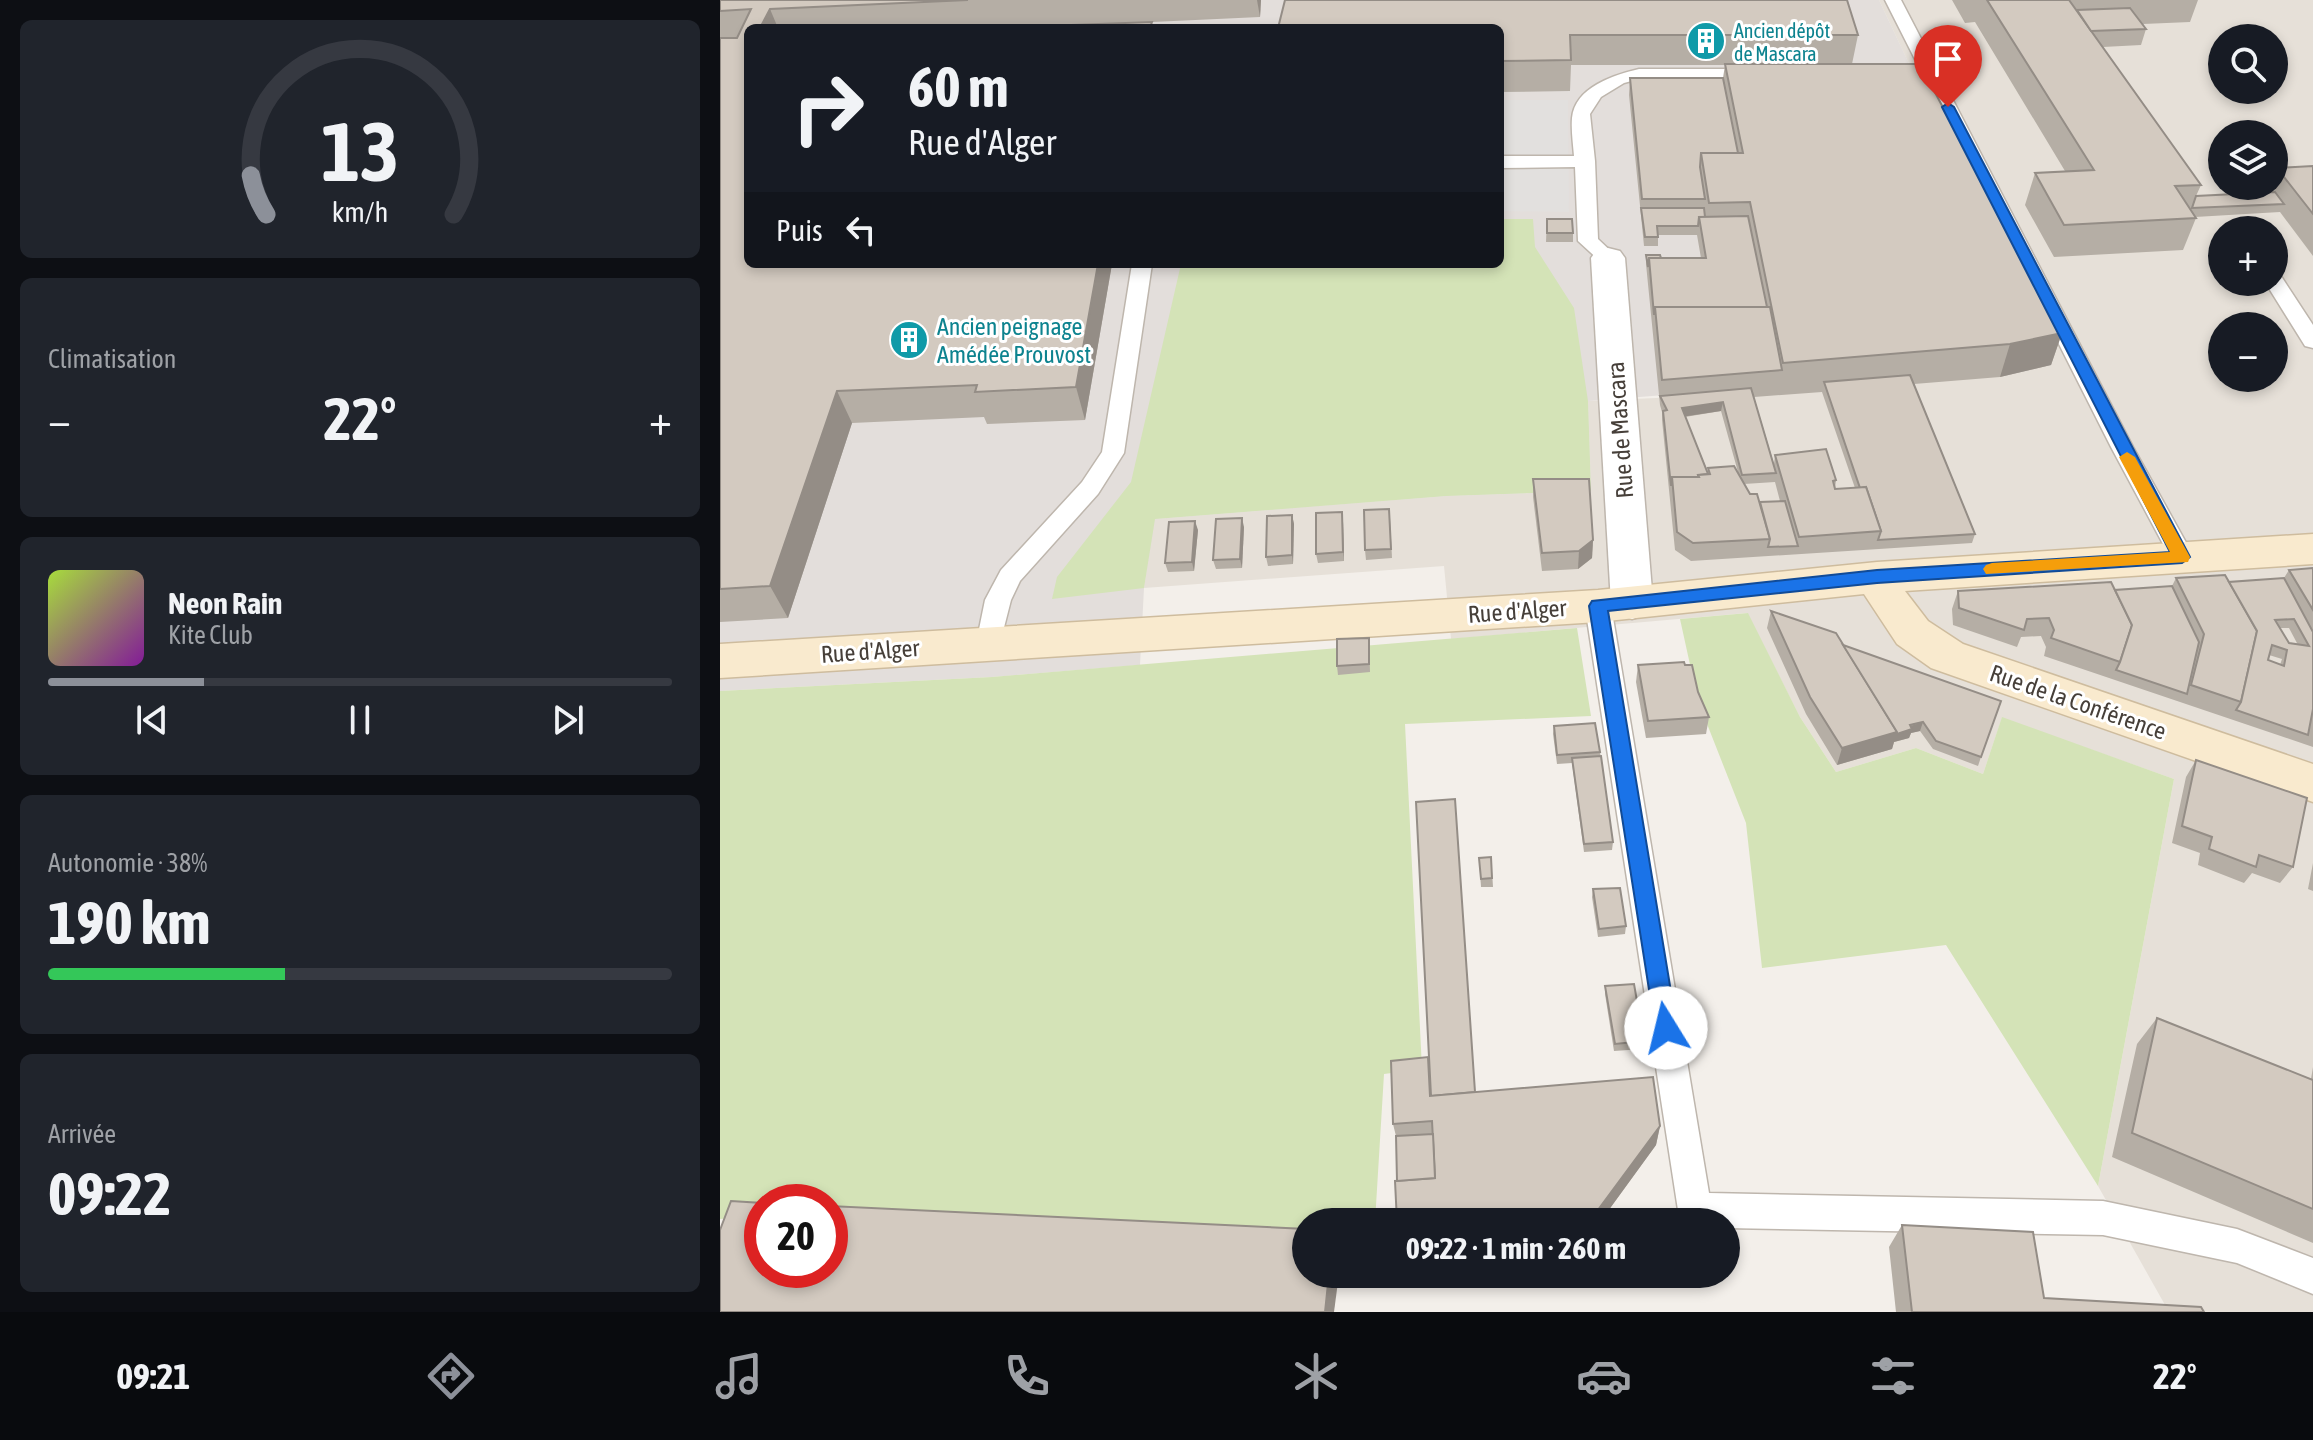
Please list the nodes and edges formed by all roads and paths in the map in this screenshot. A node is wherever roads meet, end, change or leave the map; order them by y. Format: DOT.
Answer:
graph roads {
  1 [pos="1893,0"];
  2 [pos="1776,74"];
  3 [pos="1586,161"];
  4 [pos="1504,162"];
  5 [pos="1608,258"];
  6 [pos="1141,268"];
  7 [pos="2284,296"];
  8 [pos="2313,341"];
  9 [pos="2313,549"];
  10 [pos="2182,557"];
  11 [pos="1877,577"];
  12 [pos="1615,604"];
  13 [pos="989,644"];
  14 [pos="720,661"];
  15 [pos="2313,783"];
  16 [pos="2313,1276"];
  1 -- 10 [label="lane"];
  2 -- 3 [label="lane"];
  3 -- 4 [label="lane"];
  3 -- 5 [label="lane"];
  5 -- 12 [label="street, Rue de Mascara"];
  6 -- 13 [label="lane"];
  7 -- 8 [label="lane"];
  9 -- 10 [label="street, Rue d'Alger"];
  10 -- 11 [label="street, Rue d'Alger"];
  11 -- 12 [label="street, Rue d'Alger"];
  11 -- 15 [label="street, Rue de la Conférence"];
  12 -- 13 [label="street, Rue d'Alger"];
  12 -- 16 [label="lane"];
  13 -- 14 [label="street, Rue d'Alger"];
}
